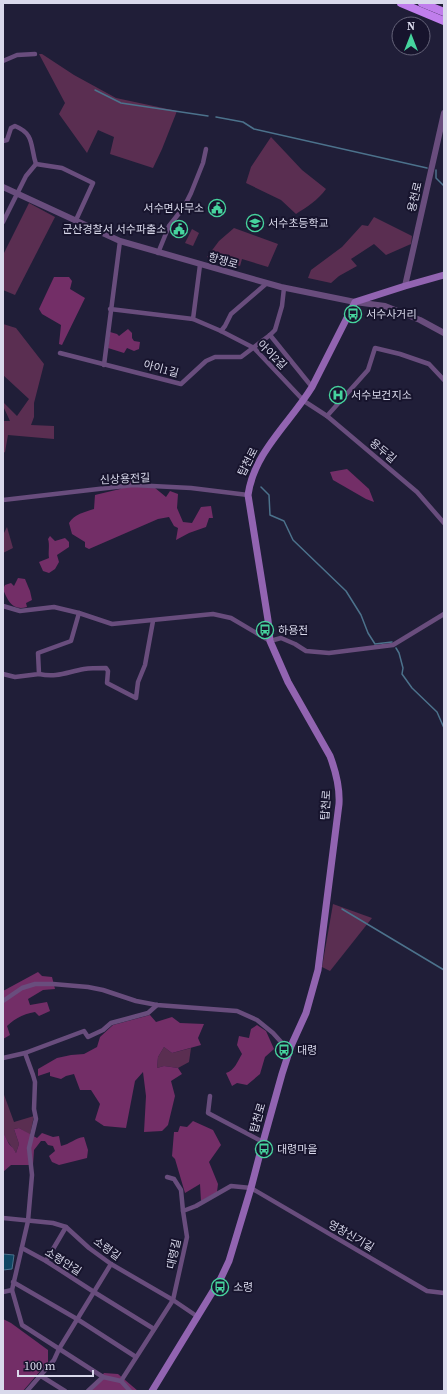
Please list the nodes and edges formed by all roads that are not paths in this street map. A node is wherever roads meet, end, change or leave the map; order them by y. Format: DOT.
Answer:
graph roads {
  1 [pos="401,3"];
  2 [pos="422,3"];
  3 [pos="444,12"];
  4 [pos="444,21"];
  5 [pos="35,54"];
  6 [pos="3,61"];
  7 [pos="444,113"];
  8 [pos="3,141"];
  9 [pos="206,148"];
  10 [pos="36,164"];
  11 [pos="3,187"];
  12 [pos="17,193"];
  13 [pos="76,220"];
  14 [pos="3,222"];
  15 [pos="120,241"];
  16 [pos="158,253"];
  17 [pos="200,265"];
  18 [pos="444,275"];
  19 [pos="267,283"];
  20 [pos="405,286"];
  21 [pos="284,288"];
  22 [pos="355,302"];
  23 [pos="110,309"];
  24 [pos="193,319"];
  25 [pos="221,331"];
  26 [pos="444,333"];
  27 [pos="270,335"];
  28 [pos="254,348"];
  29 [pos="60,353"];
  30 [pos="104,365"];
  31 [pos="444,380"];
  32 [pos="312,387"];
  33 [pos="304,401"];
  34 [pos="327,416"];
  35 [pos="248,495"];
  36 [pos="3,500"];
  37 [pos="444,523"];
  38 [pos="3,606"];
  39 [pos="79,613"];
  40 [pos="444,614"];
  41 [pos="153,621"];
  42 [pos="270,641"];
  43 [pos="3,674"];
  44 [pos="39,674"];
  45 [pos="3,1001"];
  46 [pos="157,1005"];
  47 [pos="291,1046"];
  48 [pos="25,1053"];
  49 [pos="3,1058"];
  50 [pos="210,1096"];
  51 [pos="263,1142"];
  52 [pos="167,1177"];
  53 [pos="252,1188"];
  54 [pos="183,1211"];
  55 [pos="3,1218"];
  56 [pos="28,1221"];
  57 [pos="66,1227"];
  58 [pos="22,1248"];
  59 [pos="46,1261"];
  60 [pos="111,1264"];
  61 [pos="13,1282"];
  62 [pos="12,1290"];
  63 [pos="3,1292"];
  64 [pos="94,1292"];
  65 [pos="444,1294"];
  66 [pos="173,1300"];
  67 [pos="198,1317"];
  68 [pos="77,1319"];
  69 [pos="154,1329"];
  70 [pos="59,1348"];
  71 [pos="136,1357"];
  72 [pos="41,1376"];
  73 [pos="103,1377"];
  74 [pos="121,1381"];
  75 [pos="27,1391"];
  76 [pos="65,1391"];
  77 [pos="88,1391"];
  78 [pos="130,1391"];
  79 [pos="152,1391"];
  1 -- 4 [label="highway"];
  2 -- 3 [label="highway"];
  5 -- 6 [label="street"];
  7 -- 20 [label="street, 용천로"];
  8 -- 10 [label="street"];
  9 -- 16 [label="street"];
  10 -- 12 [label="street"];
  10 -- 13 [label="street"];
  11 -- 12 [label="street, 항쟁로"];
  12 -- 13 [label="street, 항쟁로"];
  12 -- 14 [label="street"];
  13 -- 15 [label="street, 항쟁로"];
  15 -- 16 [label="street, 항쟁로"];
  15 -- 23 [label="street"];
  16 -- 17 [label="street, 항쟁로"];
  17 -- 19 [label="street, 항쟁로"];
  17 -- 24 [label="street"];
  18 -- 20 [label="main road"];
  19 -- 21 [label="street, 항쟁로"];
  19 -- 25 [label="street"];
  20 -- 22 [label="main road"];
  21 -- 22 [label="street, 항쟁로"];
  21 -- 27 [label="street, 아이1길"];
  22 -- 26 [label="street, 항쟁로"];
  22 -- 32 [label="main road, 탑천로"];
  23 -- 24 [label="street, 아이2길"];
  23 -- 30 [label="street"];
  24 -- 25 [label="street, 아이2길"];
  25 -- 28 [label="street, 아이2길"];
  27 -- 28 [label="street, 아이1길"];
  27 -- 32 [label="street"];
  28 -- 30 [label="street, 아이1길"];
  28 -- 33 [label="street, 아이2길"];
  29 -- 30 [label="street"];
  31 -- 34 [label="street"];
  32 -- 33 [label="main road, 탑천로"];
  33 -- 34 [label="street, 용두길"];
  33 -- 35 [label="main road, 탑천로"];
  34 -- 37 [label="street, 용두길"];
  35 -- 36 [label="street, 신상용전길"];
  35 -- 42 [label="main road, 탑천로"];
  38 -- 39 [label="street"];
  39 -- 41 [label="street"];
  39 -- 44 [label="street"];
  40 -- 42 [label="street"];
  41 -- 42 [label="street"];
  41 -- 44 [label="street"];
  42 -- 47 [label="main road, 탑천로"];
  43 -- 44 [label="street"];
  45 -- 46 [label="street"];
  46 -- 47 [label="street"];
  46 -- 48 [label="street"];
  47 -- 51 [label="main road, 탑천로"];
  48 -- 49 [label="street"];
  48 -- 56 [label="street"];
  50 -- 51 [label="street"];
  51 -- 53 [label="main road, 탑천로"];
  52 -- 54 [label="street, 대령길"];
  53 -- 54 [label="street"];
  53 -- 65 [label="street, 영창신기길"];
  53 -- 67 [label="main road, 탑천로"];
  54 -- 66 [label="street, 대령길"];
  55 -- 56 [label="street, 소령길"];
  56 -- 57 [label="street, 소령길"];
  56 -- 58 [label="street"];
  57 -- 59 [label="street"];
  57 -- 60 [label="street, 소령길"];
  58 -- 59 [label="street, 소령안길"];
  58 -- 61 [label="street"];
  59 -- 64 [label="street, 소령안길"];
  60 -- 64 [label="street"];
  60 -- 66 [label="street, 소령길"];
  61 -- 62 [label="street"];
  61 -- 68 [label="street"];
  62 -- 63 [label="street"];
  62 -- 70 [label="street"];
  64 -- 68 [label="street"];
  64 -- 69 [label="street, 소령안길"];
  66 -- 67 [label="street, 소령길"];
  66 -- 69 [label="street"];
  67 -- 79 [label="main road, 탑천로"];
  68 -- 70 [label="street"];
  68 -- 71 [label="street"];
  69 -- 71 [label="street"];
  70 -- 72 [label="street"];
  70 -- 73 [label="street"];
  71 -- 74 [label="street"];
  72 -- 75 [label="street"];
  72 -- 76 [label="street"];
  73 -- 74 [label="street"];
  73 -- 77 [label="street"];
  74 -- 78 [label="street"];
}
